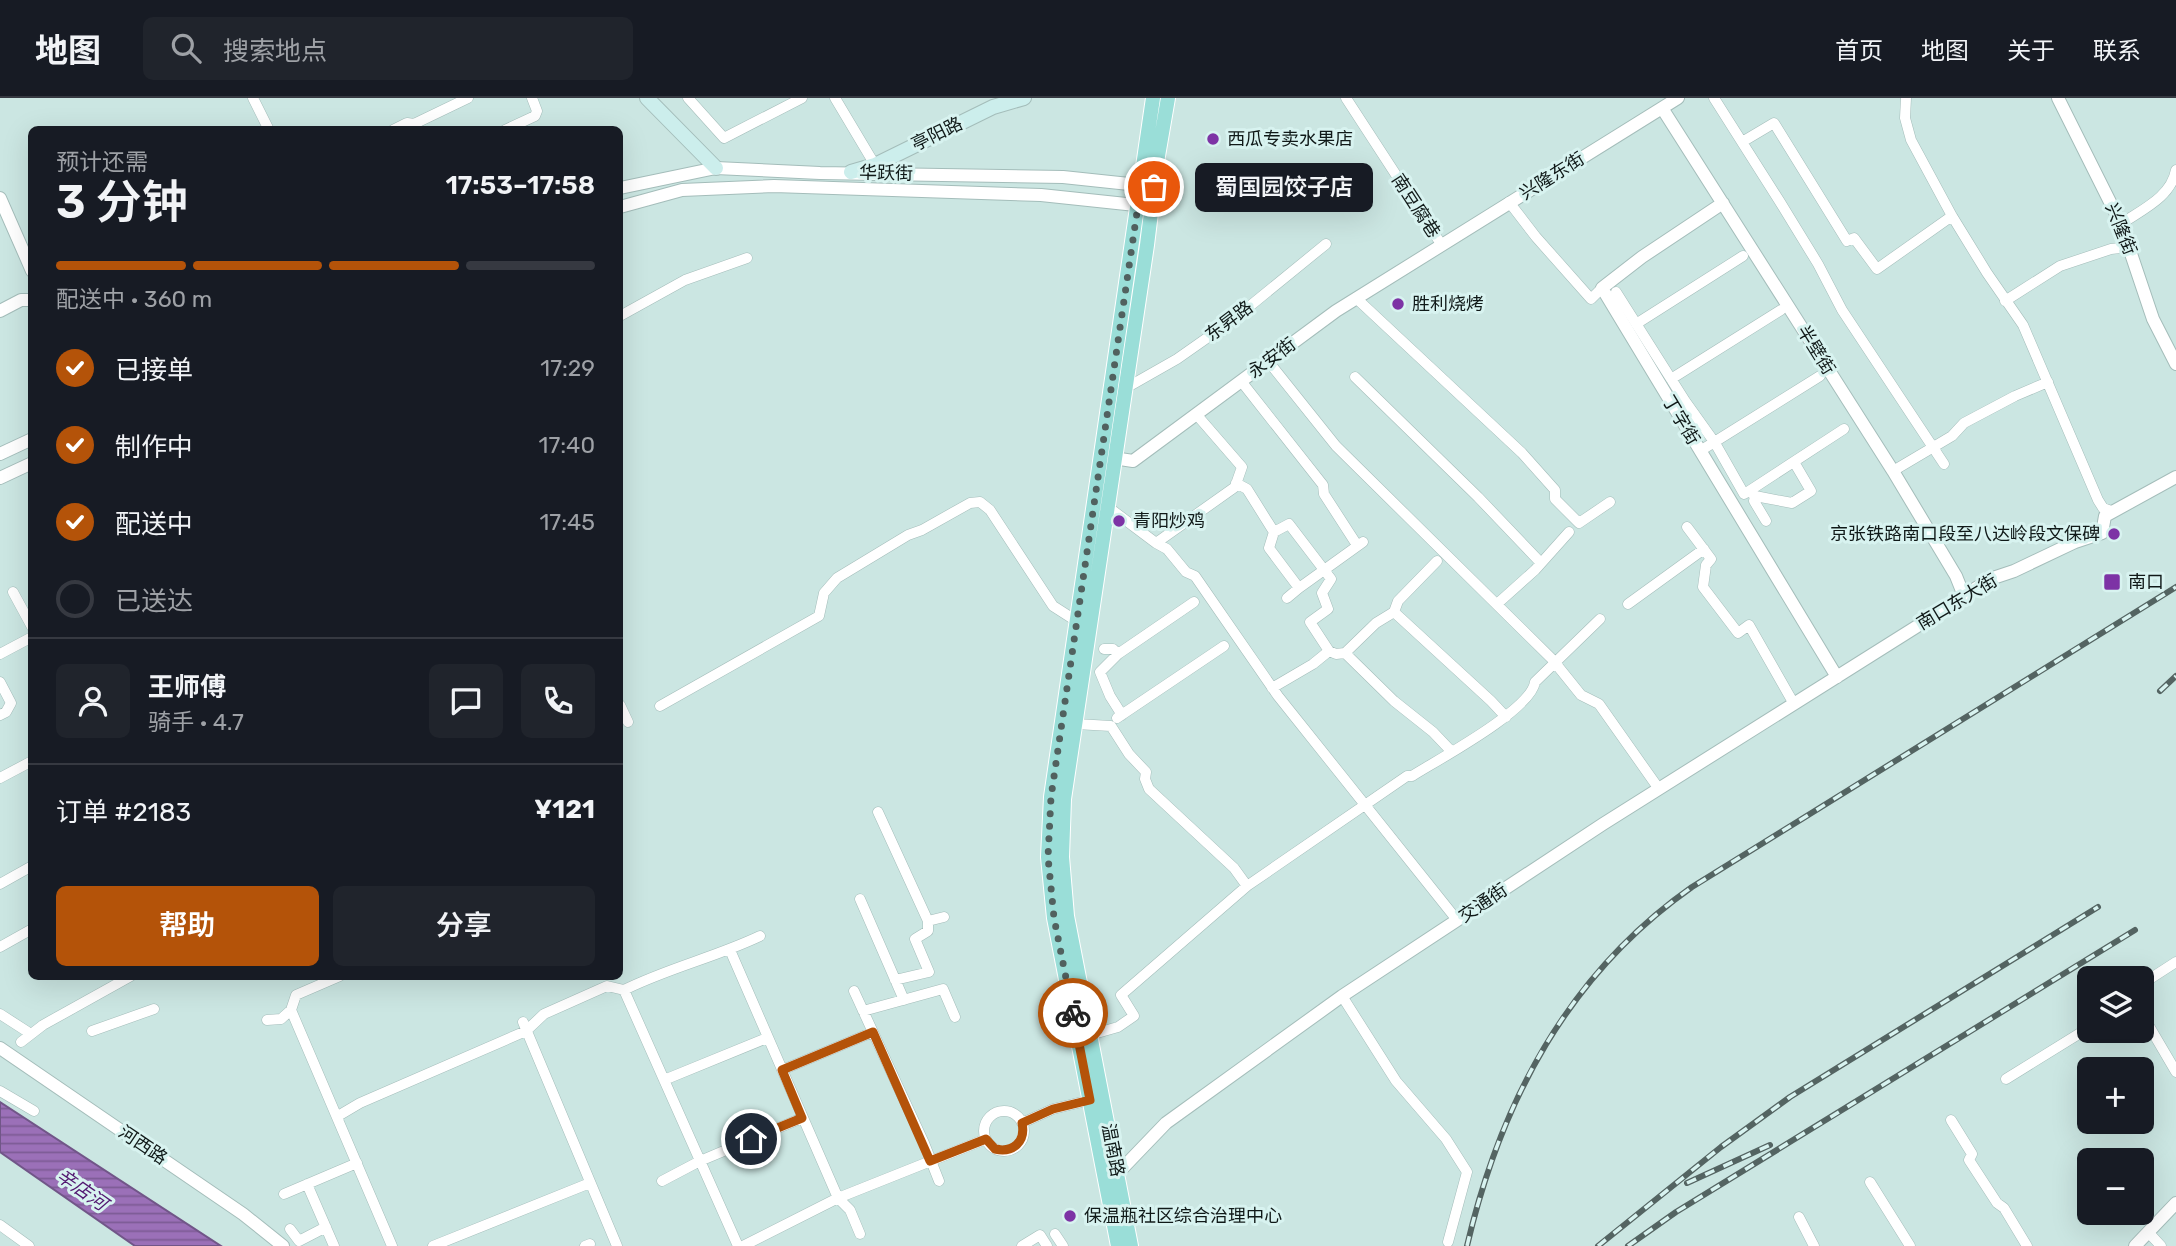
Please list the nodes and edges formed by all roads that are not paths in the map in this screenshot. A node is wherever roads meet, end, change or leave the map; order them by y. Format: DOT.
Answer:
graph roads {
  1 [pos="253,98"];
  2 [pos="468,98"];
  3 [pos="532,98"];
  4 [pos="647,98"];
  5 [pos="688,98"];
  6 [pos="802,98"];
  7 [pos="835,98"];
  8 [pos="1024,98"];
  9 [pos="1153,98"];
  10 [pos="1168,98"];
  11 [pos="1346,98"];
  12 [pos="1678,98"];
  13 [pos="1714,98"];
  14 [pos="1906,98"];
  15 [pos="2058,98"];
  16 [pos="1662,108"];
  17 [pos="267,126"];
  18 [pos="417,126"];
  19 [pos="514,126"];
  20 [pos="1741,142"];
  21 [pos="874,165"];
  22 [pos="716,168"];
  23 [pos="2176,170"];
  24 [pos="851,172"];
  25 [pos="1148,186"];
  26 [pos="623,187"];
  27 [pos="0,198"];
  28 [pos="1509,202"];
  29 [pos="1723,203"];
  30 [pos="623,206"];
  31 [pos="1145,206"];
  32 [pos="1952,216"];
  33 [pos="2122,224"];
  34 [pos="1326,244"];
  35 [pos="1441,244"];
  36 [pos="2129,247"];
  37 [pos="1743,256"];
  38 [pos="747,258"];
  39 [pos="28,262"];
  40 [pos="1602,288"];
  41 [pos="1616,292"];
  42 [pos="1356,298"];
  43 [pos="28,300"];
  44 [pos="2005,301"];
  45 [pos="1781,310"];
  46 [pos="0,311"];
  47 [pos="623,314"];
  48 [pos="1636,324"];
  49 [pos="1268,361"];
  50 [pos="2176,364"];
  51 [pos="1820,376"];
  52 [pos="1355,377"];
  53 [pos="1671,379"];
  54 [pos="1241,381"];
  55 [pos="2048,382"];
  56 [pos="1126,388"];
  57 [pos="1196,414"];
  58 [pos="1844,429"];
  59 [pos="28,441"];
  60 [pos="1715,443"];
  61 [pos="1933,446"];
  62 [pos="1700,451"];
  63 [pos="0,454"];
  64 [pos="1109,457"];
  65 [pos="1794,462"];
  66 [pos="1944,464"];
  67 [pos="28,465"];
  68 [pos="1893,471"];
  69 [pos="2176,477"];
  70 [pos="0,478"];
  71 [pos="1236,483"];
  72 [pos="1752,493"];
  73 [pos="1609,502"];
  74 [pos="1108,507"];
  75 [pos="2111,511"];
  76 [pos="1766,522"];
  77 [pos="1688,527"];
  78 [pos="1274,531"];
  79 [pos="1569,533"];
  80 [pos="1156,543"];
  81 [pos="1704,549"];
  82 [pos="1437,561"];
  83 [pos="1540,562"];
  84 [pos="1324,571"];
  85 [pos="1298,588"];
  86 [pos="13,592"];
  87 [pos="1964,596"];
  88 [pos="1287,598"];
  89 [pos="1194,601"];
  90 [pos="1497,604"];
  91 [pos="1628,604"];
  92 [pos="1394,612"];
  93 [pos="1600,619"];
  94 [pos="28,620"];
  95 [pos="1077,622"];
  96 [pos="28,639"];
  97 [pos="1224,646"];
  98 [pos="1104,649"];
  99 [pos="1329,651"];
  100 [pos="1879,651"];
  101 [pos="1345,653"];
  102 [pos="0,654"];
  103 [pos="1118,654"];
  104 [pos="1555,665"];
  105 [pos="1837,677"];
  106 [pos="0,682"];
  107 [pos="1272,688"];
  108 [pos="1794,704"];
  109 [pos="660,706"];
  110 [pos="0,715"];
  111 [pos="1122,715"];
  112 [pos="1506,718"];
  113 [pos="1076,724"];
  114 [pos="1111,726"];
  115 [pos="1451,751"];
  116 [pos="28,763"];
  117 [pos="0,778"];
  118 [pos="1658,789"];
  119 [pos="1365,806"];
  120 [pos="878,813"];
  121 [pos="28,868"];
  122 [pos="0,884"];
  123 [pos="1247,886"];
  124 [pos="860,899"];
  125 [pos="944,916"];
  126 [pos="1457,920"];
  127 [pos="928,921"];
  128 [pos="28,931"];
  129 [pos="760,936"];
  130 [pos="0,947"];
  131 [pos="730,950"];
  132 [pos="2176,962"];
  133 [pos="2154,977"];
  134 [pos="124,980"];
  135 [pos="331,980"];
  136 [pos="895,980"];
  137 [pos="624,990"];
  138 [pos="854,991"];
  139 [pos="1342,996"];
  140 [pos="904,1000"];
  141 [pos="154,1009"];
  142 [pos="291,1010"];
  143 [pos="863,1011"];
  144 [pos="0,1014"];
  145 [pos="956,1017"];
  146 [pos="267,1020"];
  147 [pos="525,1026"];
  148 [pos="92,1031"];
  149 [pos="873,1032"];
  150 [pos="31,1034"];
  151 [pos="2154,1034"];
  152 [pos="1090,1035"];
  153 [pos="2077,1035"];
  154 [pos="768,1038"];
  155 [pos="21,1042"];
  156 [pos="0,1048"];
  157 [pos="782,1070"];
  158 [pos="2176,1072"];
  159 [pos="2006,1079"];
  160 [pos="664,1080"];
  161 [pos="0,1091"];
  162 [pos="1090,1100"];
  163 [pos="34,1111"];
  164 [pos="338,1116"];
  165 [pos="802,1118"];
  166 [pos="1951,1120"];
  167 [pos="1022,1123"];
  168 [pos="986,1139"];
  169 [pos="700,1161"];
  170 [pos="930,1161"];
  171 [pos="357,1163"];
  172 [pos="1111,1175"];
  173 [pos="662,1181"];
  174 [pos="939,1181"];
  175 [pos="1870,1182"];
  176 [pos="590,1183"];
  177 [pos="307,1184"];
  178 [pos="284,1194"];
  179 [pos="838,1199"];
  180 [pos="2176,1203"];
  181 [pos="1799,1217"];
  182 [pos="1,1227"];
  183 [pos="326,1227"];
  184 [pos="290,1229"];
  185 [pos="2148,1231"];
  186 [pos="860,1234"];
  187 [pos="1055,1234"];
  188 [pos="1448,1242"];
  189 [pos="29,1246"];
  190 [pos="283,1246"];
  191 [pos="334,1246"];
  192 [pos="392,1246"];
  193 [pos="433,1246"];
  194 [pos="617,1246"];
  195 [pos="738,1246"];
  196 [pos="743,1246"];
  197 [pos="1022,1246"];
  198 [pos="1047,1246"];
  199 [pos="1063,1246"];
  200 [pos="1118,1246"];
  201 [pos="1131,1246"];
  202 [pos="1814,1246"];
  203 [pos="1910,1246"];
  204 [pos="2027,1246"];
  205 [pos="2135,1246"];
  206 [pos="2161,1246"];
  1 -- 17 [label="street"];
  2 -- 18 [label="street"];
  3 -- 19 [label="street"];
  4 -- 22 [label="main road"];
  5 -- 6 [label="street"];
  7 -- 21 [label="street"];
  8 -- 21 [label="main road, 亭阳路"];
  9 -- 25 [label="main road, 温南路"];
  10 -- 25 [label="main road, 温南路"];
  11 -- 35 [label="street, 南豆腐巷"];
  12 -- 16 [label="street, 兴隆东街"];
  13 -- 20 [label="street"];
  14 -- 32 [label="street"];
  15 -- 33 [label="street, 兴隆街"];
  16 -- 28 [label="street, 兴隆东街"];
  16 -- 29 [label="street, 半壁街"];
  20 -- 32 [label="street"];
  20 -- 61 [label="street"];
  21 -- 24 [label="main road, 亭阳路"];
  22 -- 24 [label="street, 华跃街"];
  22 -- 26 [label="street, 华跃街"];
  23 -- 33 [label="street"];
  24 -- 25 [label="street, 华跃街"];
  25 -- 31 [label="main road, 温南路"];
  27 -- 39 [label="street"];
  28 -- 35 [label="street, 兴隆东街"];
  28 -- 40 [label="street"];
  29 -- 40 [label="street"];
  29 -- 68 [label="street, 半壁街"];
  30 -- 31 [label="street, 华跃街"];
  31 -- 56 [label="main road, 温南路"];
  31 -- 64 [label="main road, 温南路"];
  32 -- 44 [label="street"];
  33 -- 36 [label="street, 兴隆街"];
  34 -- 56 [label="street, 东昇路"];
  35 -- 42 [label="street, 永安街"];
  36 -- 44 [label="street"];
  36 -- 50 [label="street, 兴隆街"];
  37 -- 48 [label="street"];
  38 -- 47 [label="street"];
  40 -- 62 [label="street, 丁字街"];
  41 -- 48 [label="street"];
  42 -- 49 [label="street, 永安街"];
  42 -- 73 [label="street"];
  43 -- 46 [label="street"];
  44 -- 55 [label="street"];
  45 -- 53 [label="street"];
  48 -- 53 [label="street"];
  49 -- 54 [label="street, 永安街"];
  49 -- 90 [label="street"];
  51 -- 60 [label="street"];
  52 -- 83 [label="street"];
  53 -- 60 [label="street"];
  54 -- 57 [label="street, 永安街"];
  54 -- 84 [label="street"];
  55 -- 61 [label="street"];
  55 -- 75 [label="street"];
  56 -- 64 [label="main road, 温南路"];
  57 -- 64 [label="street, 永安街"];
  57 -- 71 [label="street"];
  58 -- 65 [label="street"];
  59 -- 63 [label="street"];
  60 -- 62 [label="street"];
  60 -- 72 [label="street"];
  61 -- 66 [label="street"];
  61 -- 68 [label="street"];
  62 -- 105 [label="street, 丁字街"];
  64 -- 74 [label="main road, 温南路"];
  64 -- 95 [label="main road, 温南路"];
  65 -- 72 [label="street"];
  65 -- 72 [label="street"];
  67 -- 70 [label="street"];
  68 -- 87 [label="street, 半壁街"];
  69 -- 75 [label="street, 南口东大街"];
  71 -- 78 [label="street"];
  71 -- 80 [label="street"];
  72 -- 76 [label="street"];
  74 -- 80 [label="street"];
  74 -- 113 [label="main road, 温南路"];
  75 -- 87 [label="street, 南口东大街"];
  77 -- 81 [label="street"];
  78 -- 84 [label="street"];
  78 -- 85 [label="street"];
  79 -- 83 [label="street"];
  80 -- 107 [label="street"];
  81 -- 91 [label="street"];
  81 -- 108 [label="street"];
  82 -- 92 [label="street"];
  83 -- 90 [label="street"];
  84 -- 85 [label="street"];
  84 -- 99 [label="street"];
  85 -- 88 [label="street"];
  86 -- 94 [label="street"];
  87 -- 100 [label="street, 南口东大街"];
  89 -- 103 [label="street"];
  90 -- 104 [label="street"];
  92 -- 101 [label="street"];
  92 -- 112 [label="street"];
  93 -- 104 [label="street"];
  95 -- 109 [label="street"];
  95 -- 162 [label="main road, 温南路"];
  96 -- 102 [label="street"];
  97 -- 111 [label="street"];
  98 -- 103 [label="street"];
  99 -- 101 [label="street"];
  99 -- 107 [label="street"];
  100 -- 105 [label="street, 交通街"];
  101 -- 115 [label="street"];
  103 -- 111 [label="street"];
  104 -- 112 [label="street"];
  104 -- 118 [label="street"];
  105 -- 108 [label="street, 交通街"];
  106 -- 110 [label="street"];
  107 -- 119 [label="street"];
  108 -- 118 [label="street, 交通街"];
  111 -- 114 [label="street"];
  112 -- 115 [label="street"];
  113 -- 114 [label="street"];
  113 -- 152 [label="main road, 温南路"];
  114 -- 123 [label="street"];
  115 -- 119 [label="street"];
  116 -- 117 [label="street"];
  118 -- 126 [label="street, 交通街"];
  119 -- 123 [label="street"];
  119 -- 126 [label="street"];
  120 -- 127 [label="street"];
  121 -- 122 [label="street"];
  123 -- 152 [label="street"];
  124 -- 136 [label="street"];
  125 -- 127 [label="street"];
  126 -- 139 [label="street, 交通街"];
  127 -- 136 [label="street"];
  128 -- 130 [label="street"];
  129 -- 131 [label="street"];
  131 -- 137 [label="street"];
  131 -- 154 [label="street"];
  132 -- 133 [label="street"];
  134 -- 150 [label="street"];
  135 -- 142 [label="street"];
  136 -- 140 [label="street"];
  137 -- 147 [label="street"];
  137 -- 160 [label="street"];
  138 -- 143 [label="street"];
  139 -- 172 [label="street, 交通街"];
  139 -- 188 [label="street"];
  140 -- 143 [label="street"];
  140 -- 145 [label="street"];
  141 -- 148 [label="street"];
  142 -- 146 [label="street"];
  142 -- 164 [label="street"];
  143 -- 149 [label="street"];
  144 -- 150 [label="street"];
  147 -- 164 [label="street"];
  147 -- 176 [label="street"];
  149 -- 157 [label="street"];
  149 -- 170 [label="street"];
  150 -- 155 [label="street"];
  151 -- 158 [label="street"];
  152 -- 172 [label="main road, 温南路"];
  153 -- 159 [label="street"];
  154 -- 157 [label="street"];
  154 -- 160 [label="street"];
  156 -- 190 [label="street, 河西路"];
  157 -- 165 [label="street"];
  160 -- 169 [label="street"];
  161 -- 163 [label="street"];
  162 -- 167 [label="street"];
  162 -- 172 [label="main road, 温南路"];
  164 -- 171 [label="street"];
  165 -- 169 [label="street"];
  165 -- 179 [label="street"];
  166 -- 204 [label="street"];
  167 -- 168 [label="street"];
  167 -- 168 [label="street"];
  168 -- 170 [label="street"];
  169 -- 173 [label="street"];
  169 -- 195 [label="street"];
  170 -- 174 [label="street"];
  170 -- 179 [label="street"];
  171 -- 177 [label="street"];
  171 -- 192 [label="street"];
  172 -- 200 [label="main road, 温南路"];
  172 -- 201 [label="main road, 温南路"];
  175 -- 203 [label="street"];
  176 -- 193 [label="street"];
  176 -- 194 [label="street"];
  177 -- 178 [label="street"];
  177 -- 183 [label="street"];
  179 -- 186 [label="street"];
  179 -- 196 [label="street"];
  180 -- 185 [label="street"];
  181 -- 202 [label="street"];
  182 -- 189 [label="street"];
  183 -- 184 [label="street"];
  183 -- 191 [label="street"];
  185 -- 205 [label="street"];
  185 -- 206 [label="street"];
  187 -- 199 [label="street"];
  197 -- 198 [label="street"];
}
